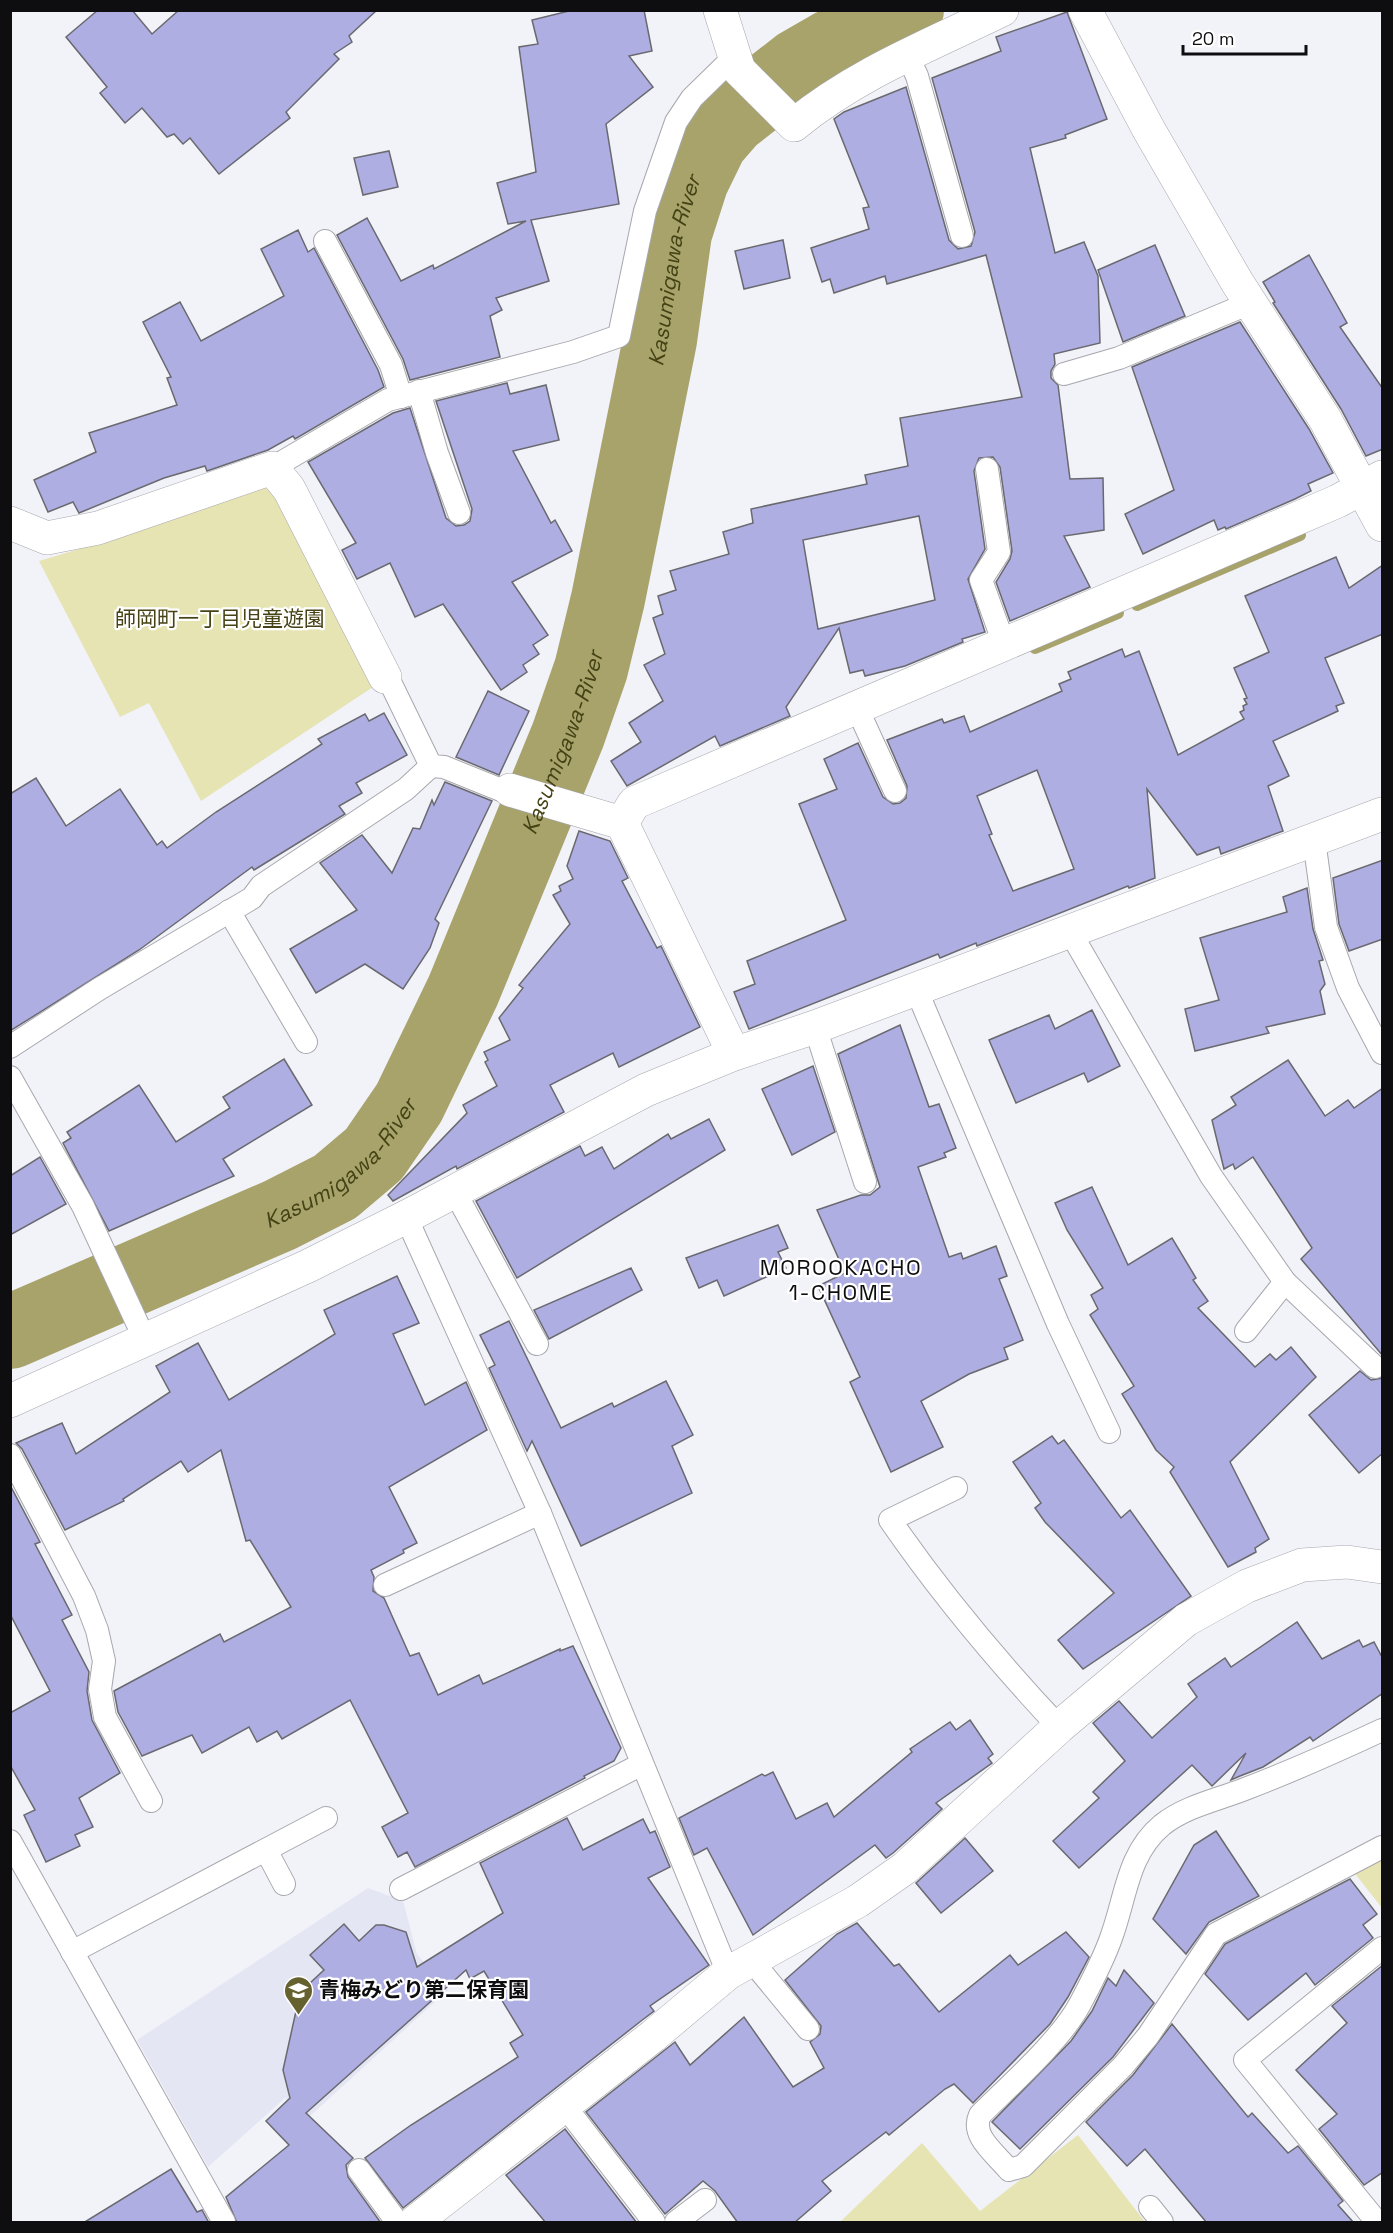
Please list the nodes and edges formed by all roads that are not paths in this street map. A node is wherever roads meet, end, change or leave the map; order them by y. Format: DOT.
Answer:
graph roads {
  1 [pos="720,10"];
  2 [pos="1002,10"];
  3 [pos="1085,10"];
  4 [pos="907,55"];
  5 [pos="737,63"];
  6 [pos="962,236"];
  7 [pos="325,241"];
  8 [pos="1250,303"];
  9 [pos="1064,375"];
  10 [pos="410,394"];
  11 [pos="272,468"];
  12 [pos="987,469"];
  13 [pos="1372,483"];
  14 [pos="459,513"];
  15 [pos="10,523"];
  16 [pos="1383,525"];
  17 [pos="1004,644"];
  18 [pos="385,677"];
  19 [pos="857,708"];
  20 [pos="431,766"];
  21 [pos="510,790"];
  22 [pos="895,791"];
  23 [pos="1383,814"];
  24 [pos="622,823"];
  25 [pos="1314,840"];
  26 [pos="229,911"];
  27 [pos="1069,930"];
  28 [pos="916,989"];
  29 [pos="815,1027"];
  30 [pos="306,1042"];
  31 [pos="10,1047"];
  32 [pos="734,1053"];
  33 [pos="1383,1053"];
  34 [pos="10,1077"];
  35 [pos="865,1182"];
  36 [pos="454,1190"];
  37 [pos="405,1217"];
  38 [pos="1285,1282"];
  39 [pos="1246,1331"];
  40 [pos="145,1340"];
  41 [pos="537,1344"];
  42 [pos="1375,1367"];
  43 [pos="10,1401"];
  44 [pos="1109,1432"];
  45 [pos="10,1455"];
  46 [pos="956,1488"];
  47 [pos="540,1513"];
  48 [pos="1383,1567"];
  49 [pos="385,1585"];
  50 [pos="1059,1727"];
  51 [pos="1383,1730"];
  52 [pos="642,1764"];
  53 [pos="151,1801"];
  54 [pos="326,1818"];
  55 [pos="10,1841"];
  56 [pos="1383,1846"];
  57 [pos="266,1850"];
  58 [pos="284,1884"];
  59 [pos="401,1889"];
  60 [pos="1383,1948"];
  61 [pos="72,1952"];
  62 [pos="740,1967"];
  63 [pos="808,2029"];
  64 [pos="564,2105"];
  65 [pos="359,2170"];
  66 [pos="705,2200"];
  67 [pos="224,2223"];
  68 [pos="397,2223"];
  69 [pos="416,2223"];
  70 [pos="654,2223"];
  71 [pos="676,2223"];
  72 [pos="1377,2223"];
  1 -- 5 [label="street"];
  2 -- 4 [label="street"];
  3 -- 8 [label="street"];
  4 -- 5 [label="street"];
  4 -- 6 [label="lane"];
  5 -- 10 [label="lane"];
  7 -- 10 [label="lane"];
  8 -- 9 [label="lane"];
  8 -- 13 [label="street"];
  10 -- 11 [label="lane"];
  10 -- 14 [label="lane"];
  11 -- 15 [label="street"];
  11 -- 18 [label="street"];
  12 -- 17 [label="lane"];
  13 -- 16 [label="street"];
  13 -- 17 [label="street"];
  17 -- 19 [label="street"];
  18 -- 20 [label="lane"];
  19 -- 22 [label="lane"];
  19 -- 24 [label="street"];
  20 -- 21 [label="lane"];
  20 -- 26 [label="lane"];
  21 -- 24 [label="street"];
  23 -- 25 [label="street"];
  24 -- 32 [label="street"];
  25 -- 27 [label="street"];
  25 -- 33 [label="lane"];
  26 -- 30 [label="lane"];
  26 -- 31 [label="lane"];
  27 -- 28 [label="street"];
  27 -- 38 [label="lane"];
  28 -- 29 [label="street"];
  28 -- 44 [label="lane"];
  29 -- 32 [label="street"];
  29 -- 35 [label="lane"];
  32 -- 36 [label="street"];
  34 -- 40 [label="lane"];
  36 -- 37 [label="street"];
  36 -- 41 [label="lane"];
  37 -- 40 [label="street"];
  37 -- 47 [label="lane"];
  38 -- 39 [label="lane"];
  38 -- 42 [label="lane"];
  40 -- 43 [label="street"];
  45 -- 53 [label="lane"];
  46 -- 50 [label="lane"];
  47 -- 49 [label="lane"];
  47 -- 52 [label="lane"];
  48 -- 50 [label="street"];
  50 -- 62 [label="street"];
  51 -- 56 [label="lane"];
  52 -- 59 [label="lane"];
  52 -- 62 [label="lane"];
  54 -- 57 [label="lane"];
  55 -- 61 [label="lane"];
  57 -- 58 [label="lane"];
  57 -- 61 [label="lane"];
  60 -- 72 [label="lane"];
  61 -- 67 [label="lane"];
  62 -- 63 [label="lane"];
  62 -- 64 [label="street"];
  64 -- 69 [label="street"];
  64 -- 70 [label="lane"];
  65 -- 68 [label="lane"];
  66 -- 71 [label="lane"];
}
